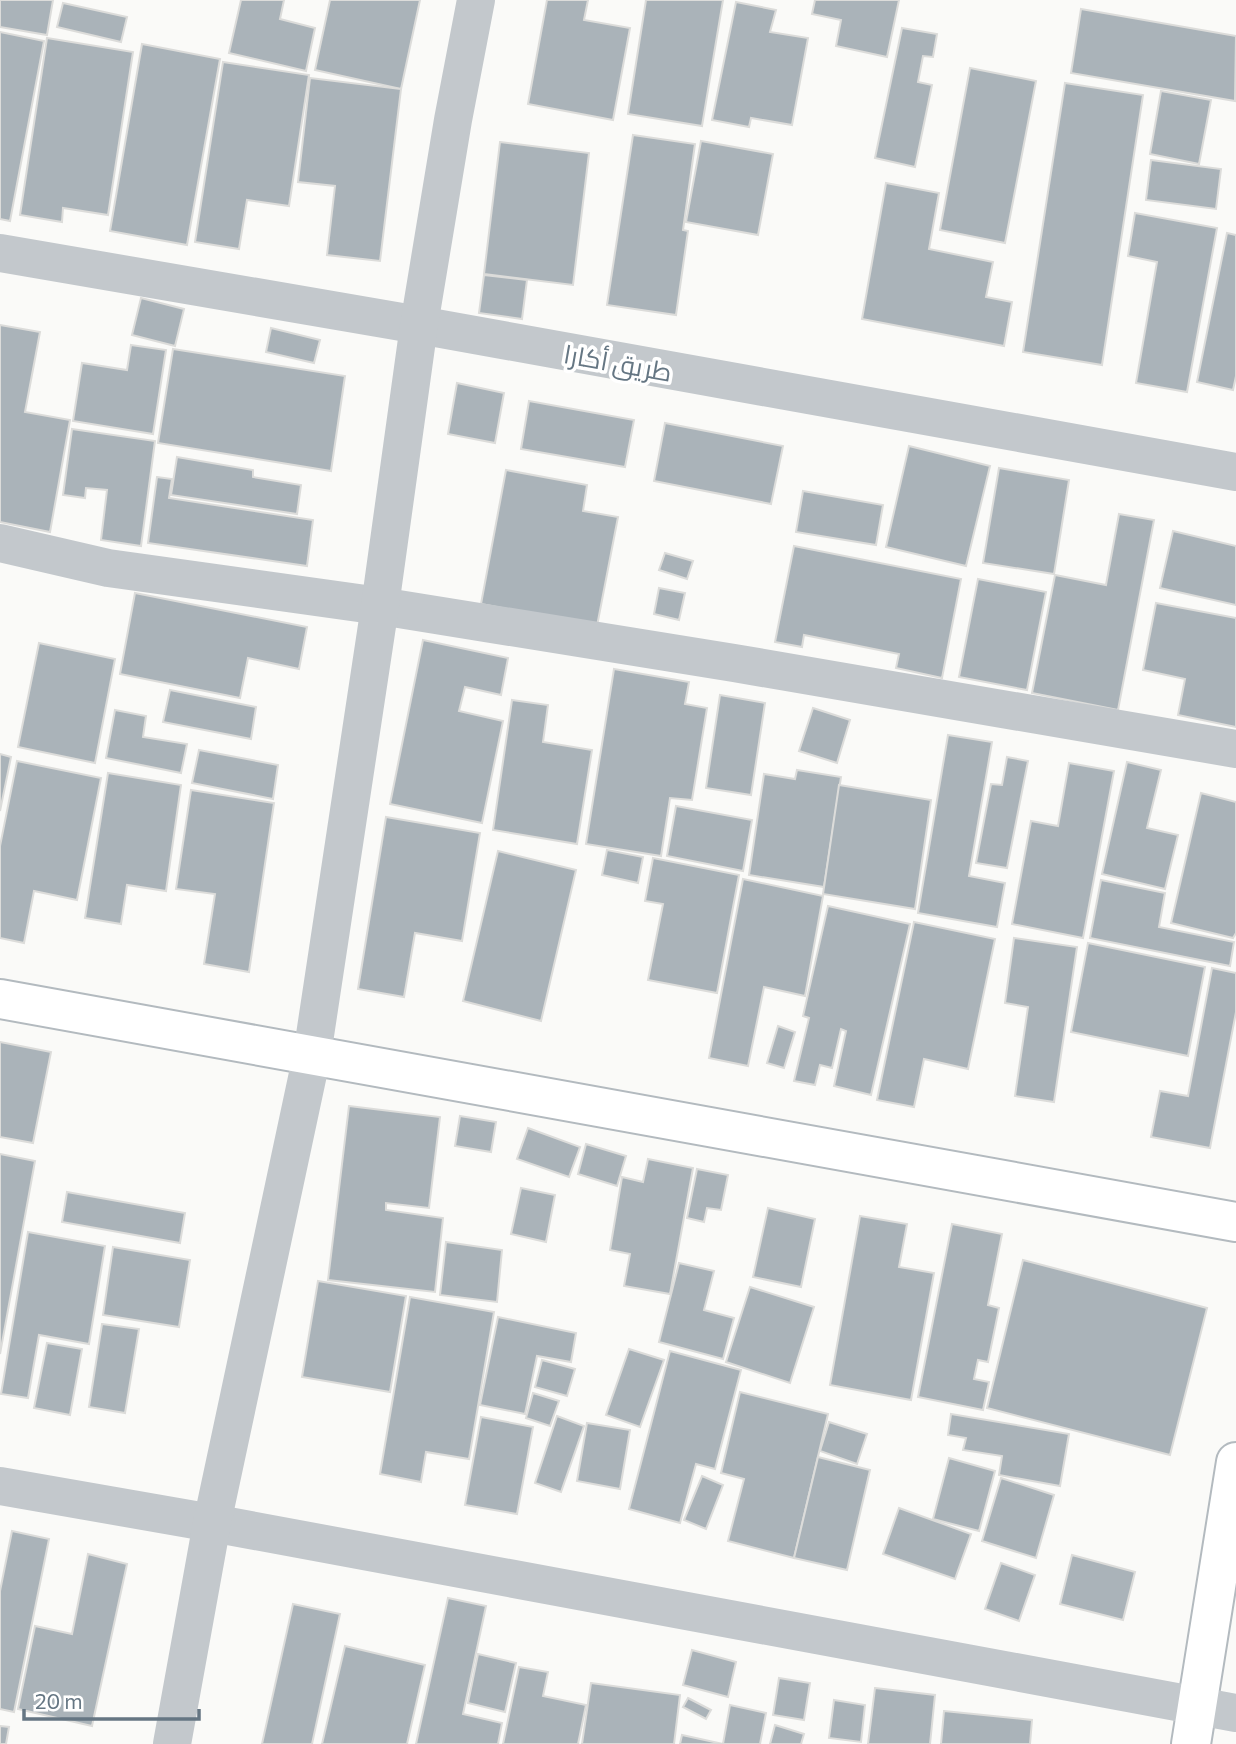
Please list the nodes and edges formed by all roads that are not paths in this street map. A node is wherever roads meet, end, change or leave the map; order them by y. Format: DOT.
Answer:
graph roads {
  1 [pos="476,0"];
  2 [pos="0,253"];
  3 [pos="419,325"];
  4 [pos="1236,472"];
  5 [pos="0,543"];
  6 [pos="380,606"];
  7 [pos="1236,749"];
  8 [pos="0,999"];
  9 [pos="312,1055"];
  10 [pos="1236,1222"];
  11 [pos="1236,1462"];
  12 [pos="0,1486"];
  13 [pos="212,1523"];
  14 [pos="1197,1706"];
  15 [pos="1236,1713"];
  16 [pos="172,1744"];
  17 [pos="1191,1744"];
  1 -- 3 [label="street"];
  2 -- 3 [label="street, طريق أكارا"];
  3 -- 4 [label="street, طريق أكارا"];
  3 -- 6 [label="street"];
  5 -- 6 [label="street"];
  6 -- 7 [label="street"];
  6 -- 9 [label="street"];
  8 -- 9 [label="street"];
  9 -- 10 [label="street"];
  9 -- 13 [label="street"];
  11 -- 14 [label="street"];
  12 -- 13 [label="street"];
  13 -- 14 [label="street"];
  13 -- 16 [label="street"];
  14 -- 15 [label="street"];
  14 -- 17 [label="street"];
}
